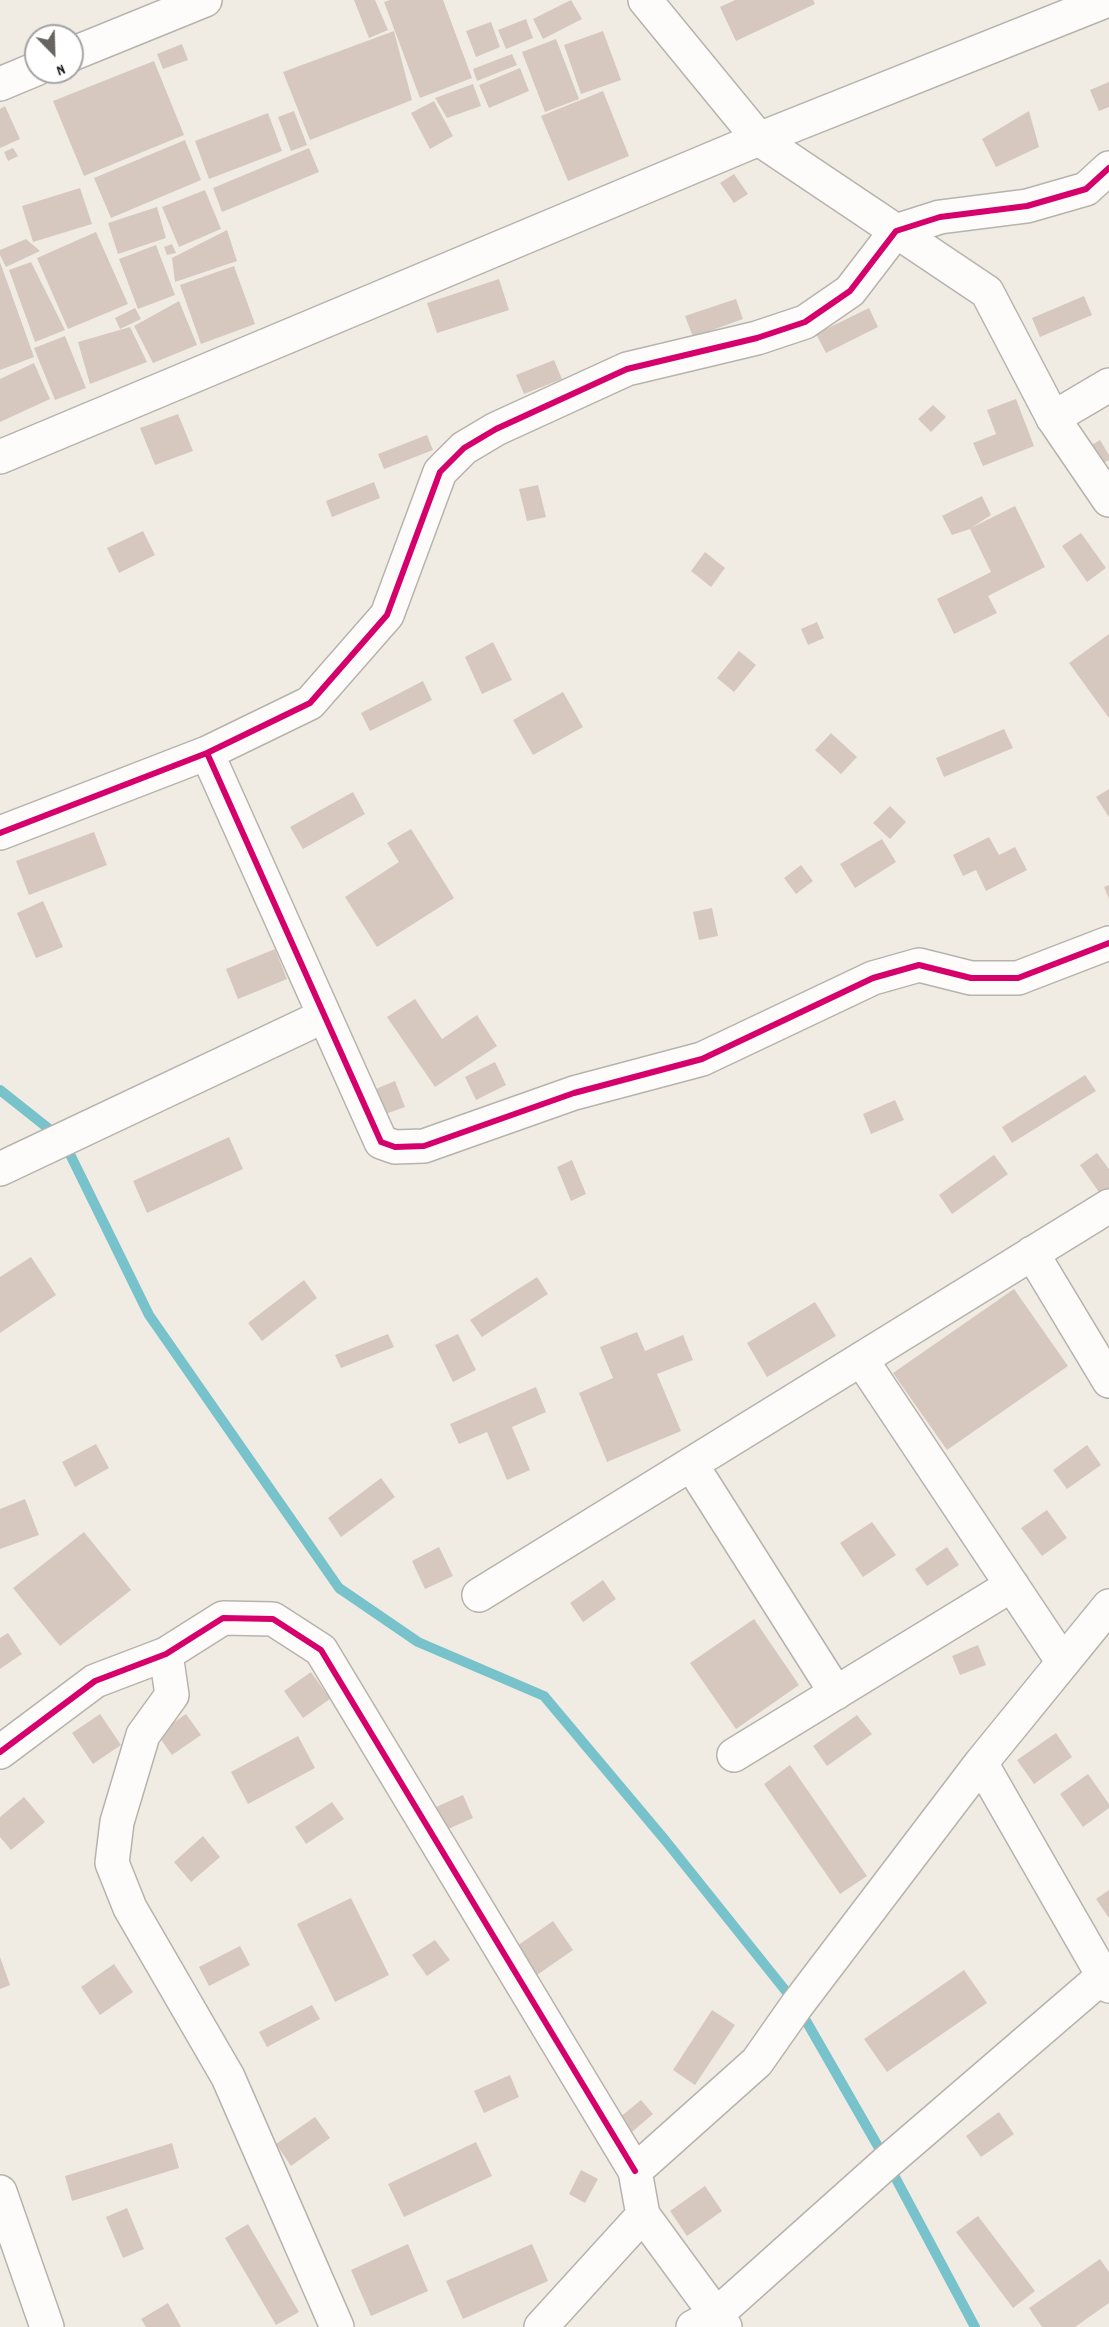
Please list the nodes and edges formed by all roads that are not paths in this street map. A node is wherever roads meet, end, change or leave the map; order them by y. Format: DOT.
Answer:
graph roads {
  1 [pos="206,0"];
  2 [pos="645,0"];
  3 [pos="1108,0"];
  4 [pos="84,49"];
  5 [pos="24,74"];
  6 [pos="0,84"];
  7 [pos="759,140"];
  8 [pos="1109,168"];
  9 [pos="896,231"];
  10 [pos="1109,385"];
  11 [pos="1053,418"];
  12 [pos="0,457"];
  13 [pos="1109,500"];
  14 [pos="207,753"];
  15 [pos="0,833"];
  16 [pos="1109,943"];
  17 [pos="324,1016"];
  18 [pos="0,1169"];
  19 [pos="1109,1206"];
  20 [pos="1032,1253"];
  21 [pos="861,1359"];
  22 [pos="1109,1381"];
  23 [pos="691,1464"];
  24 [pos="1012,1585"];
  25 [pos="479,1595"];
  26 [pos="1109,1606"];
  27 [pos="166,1654"];
  28 [pos="1063,1662"];
  29 [pos="836,1693"];
  30 [pos="0,1752"];
  31 [pos="734,1755"];
  32 [pos="981,1763"];
  33 [pos="1107,1978"];
  34 [pos="635,2171"];
  35 [pos="0,2192"];
  36 [pos="643,2216"];
  37 [pos="712,2323"];
  38 [pos="47,2327"];
  39 [pos="338,2327"];
  40 [pos="541,2327"];
  1 -- 4 [label="street"];
  2 -- 7 [label="street"];
  3 -- 7 [label="street"];
  5 -- 6 [label="street"];
  7 -- 9 [label="street"];
  7 -- 12 [label="street"];
  8 -- 9 [label="street"];
  9 -- 11 [label="street"];
  9 -- 14 [label="street"];
  10 -- 11 [label="street"];
  11 -- 13 [label="street"];
  14 -- 15 [label="street"];
  14 -- 17 [label="street"];
  16 -- 17 [label="street"];
  17 -- 18 [label="street"];
  19 -- 20 [label="street"];
  20 -- 21 [label="street"];
  20 -- 22 [label="street"];
  21 -- 23 [label="street"];
  21 -- 24 [label="street"];
  23 -- 25 [label="street"];
  23 -- 29 [label="street"];
  24 -- 28 [label="street"];
  24 -- 29 [label="street"];
  26 -- 28 [label="street"];
  27 -- 30 [label="street"];
  27 -- 34 [label="street"];
  27 -- 39 [label="street"];
  28 -- 32 [label="street"];
  29 -- 31 [label="street"];
  32 -- 33 [label="street"];
  32 -- 34 [label="street"];
  33 -- 37 [label="street"];
  34 -- 36 [label="street"];
  35 -- 38 [label="street"];
  36 -- 37 [label="street"];
  36 -- 40 [label="street"];
}
